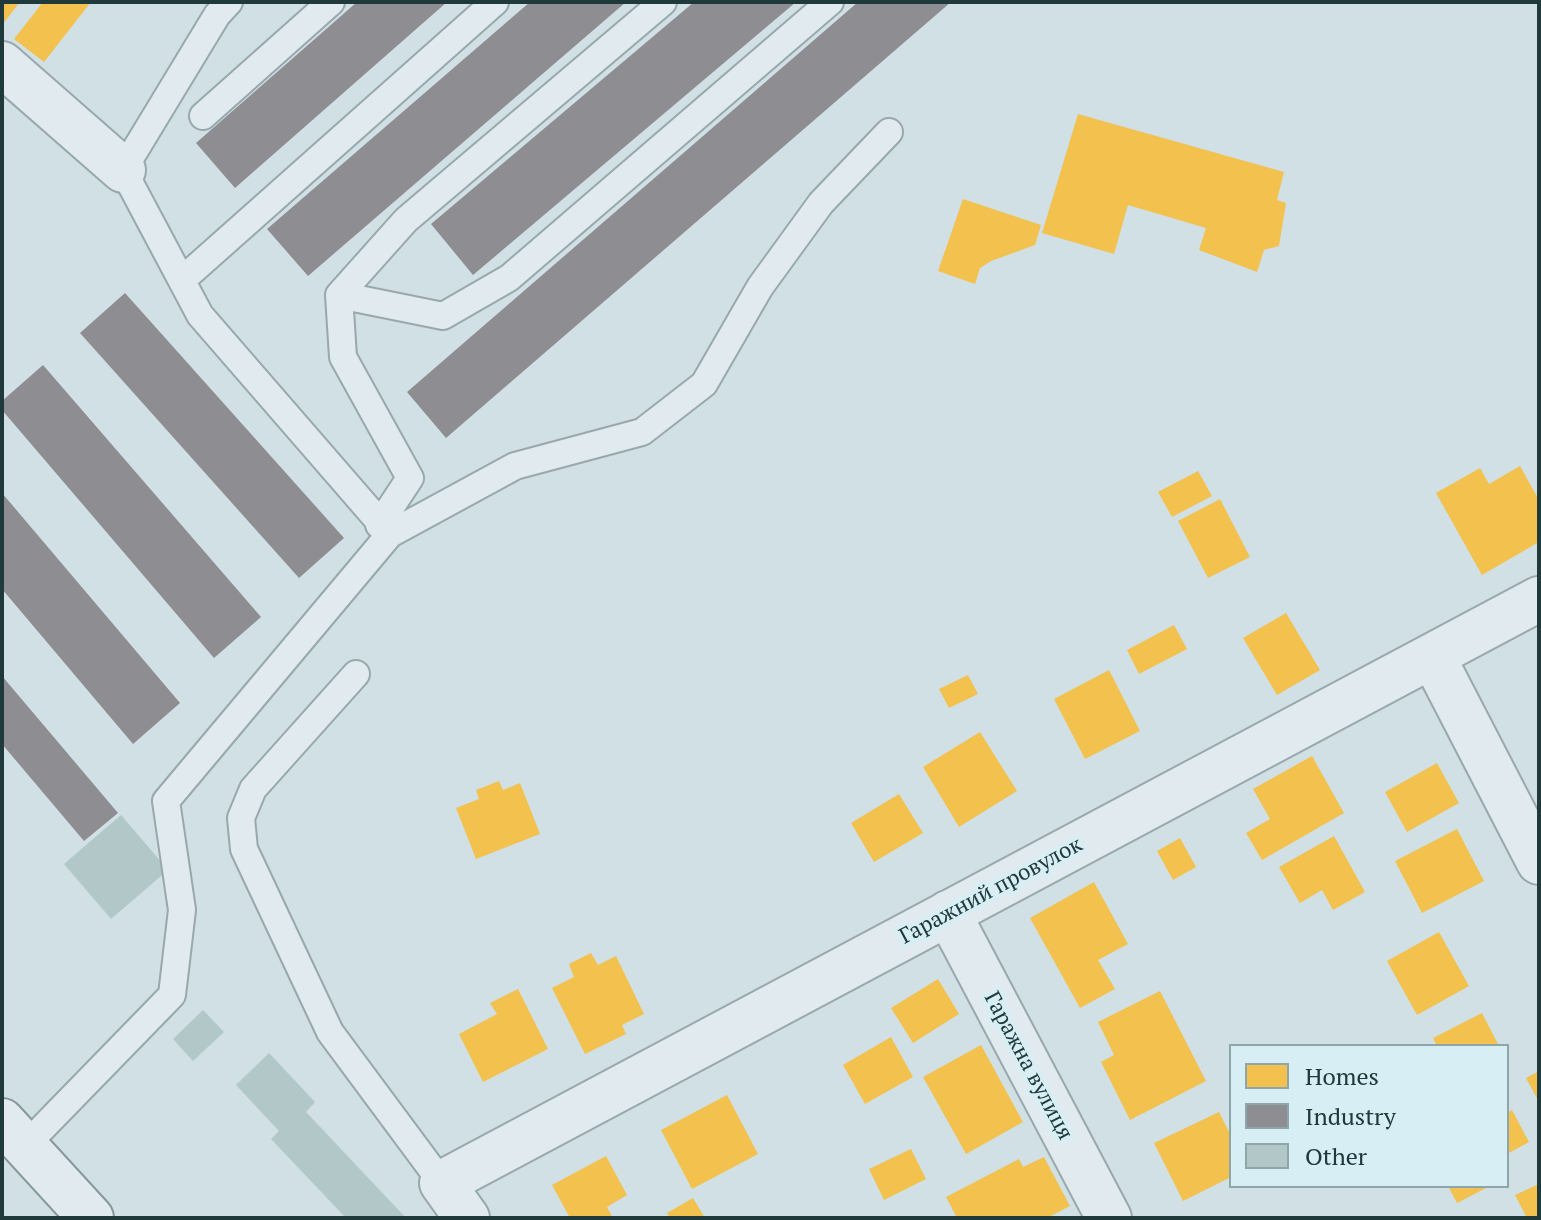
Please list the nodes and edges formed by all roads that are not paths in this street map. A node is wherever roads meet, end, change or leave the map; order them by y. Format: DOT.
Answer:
graph roads {
  1 [pos="229,2"];
  2 [pos="331,2"];
  3 [pos="495,2"];
  4 [pos="663,2"];
  5 [pos="830,2"];
  6 [pos="2,64"];
  7 [pos="203,116"];
  8 [pos="889,132"];
  9 [pos="123,170"];
  10 [pos="182,280"];
  11 [pos="339,295"];
  12 [pos="384,530"];
  13 [pos="1539,599"];
  14 [pos="1434,659"];
  15 [pos="356,674"];
  16 [pos="1539,862"];
  17 [pos="948,913"];
  18 [pos="14,1134"];
  19 [pos="454,1201"];
  20 [pos="91,1218"];
  21 [pos="1109,1218"];
  1 -- 9 [label="lane"];
  2 -- 7 [label="lane"];
  3 -- 10 [label="lane"];
  4 -- 11 [label="lane"];
  5 -- 11 [label="lane"];
  6 -- 9 [label="street"];
  8 -- 12 [label="lane"];
  9 -- 10 [label="lane"];
  10 -- 12 [label="lane"];
  11 -- 12 [label="lane"];
  12 -- 18 [label="lane"];
  13 -- 14 [label="street, Гаражний провулок"];
  14 -- 16 [label="street"];
  14 -- 17 [label="street, Гаражний провулок"];
  15 -- 19 [label="lane"];
  17 -- 19 [label="street, Гаражний провулок"];
  17 -- 21 [label="street, Гаражна вулиця"];
  18 -- 20 [label="street"];
}
